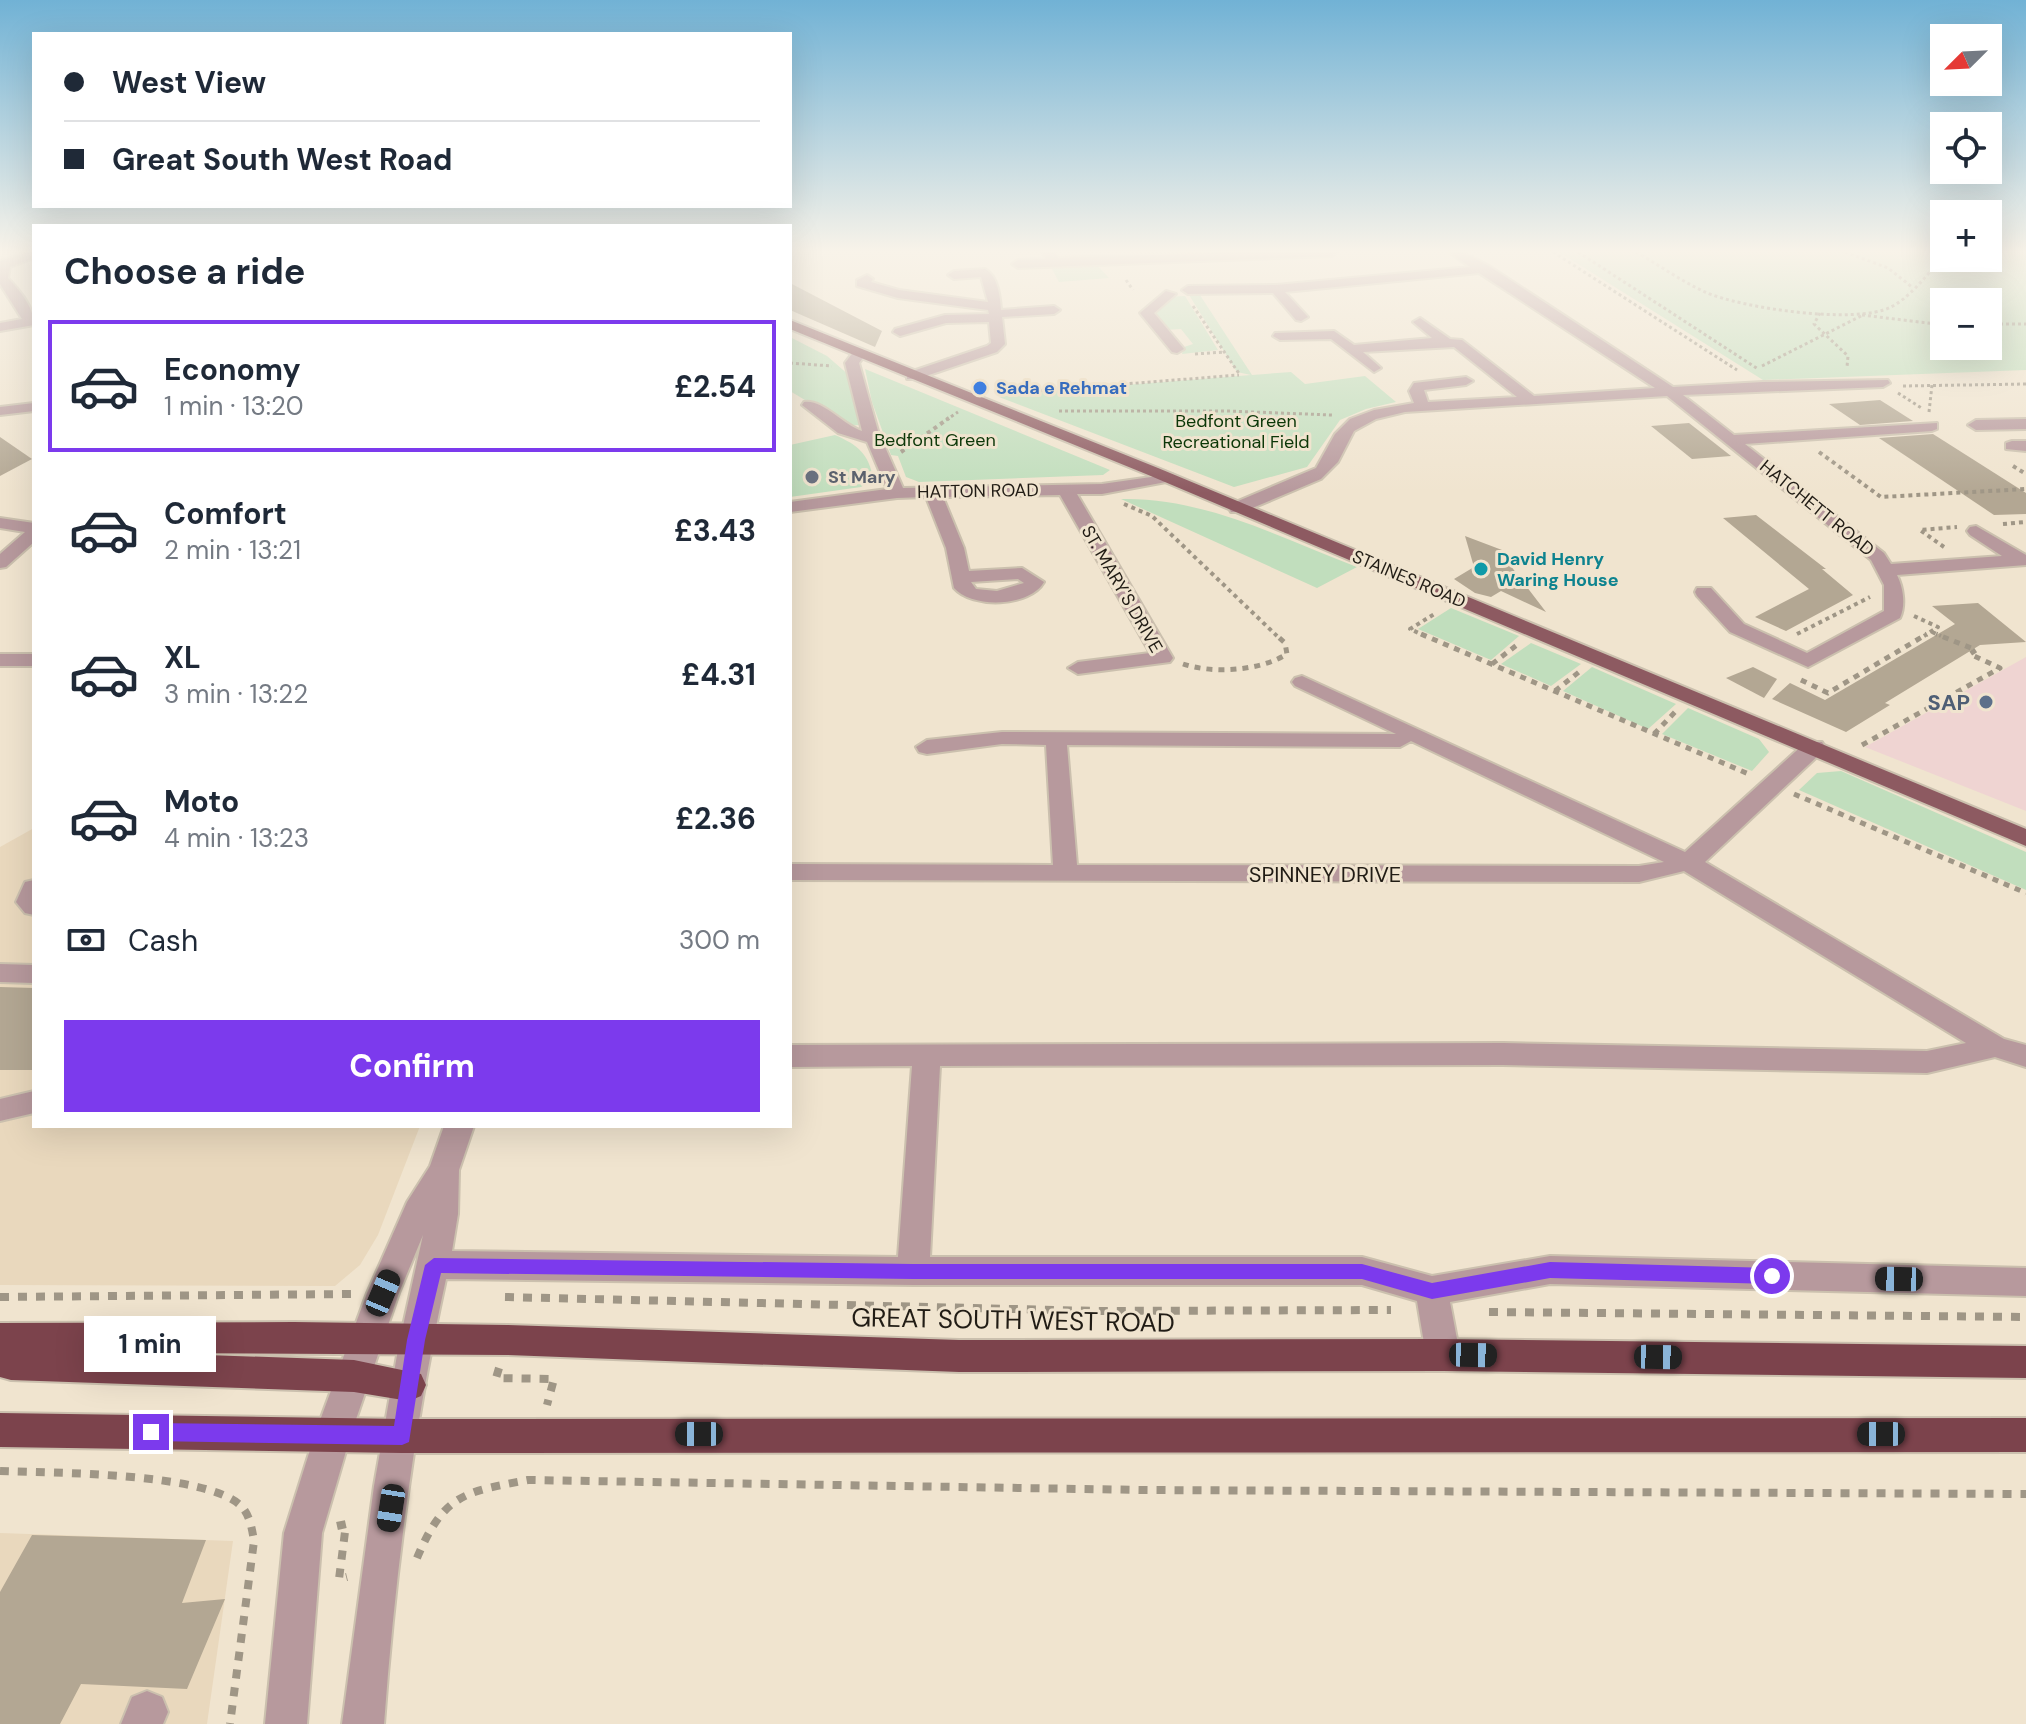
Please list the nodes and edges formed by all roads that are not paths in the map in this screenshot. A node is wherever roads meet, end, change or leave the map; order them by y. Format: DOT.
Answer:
graph roads {
  1 [pos="809,332"];
  2 [pos="998,332"];
  3 [pos="1163,332"];
  4 [pos="1434,332"];
  5 [pos="1581,332"];
  6 [pos="1280,336"];
  7 [pos="1446,342"];
  8 [pos="1177,349"];
  9 [pos="1350,349"];
  10 [pos="859,354"];
  11 [pos="1374,368"];
  12 [pos="912,376"];
  13 [pos="1466,381"];
  14 [pos="1883,383"];
  15 [pos="1669,391"];
  16 [pos="1530,400"];
  17 [pos="809,405"];
  18 [pos="32,407"];
  19 [pos="1423,407"];
  20 [pos="0,411"];
  21 [pos="1931,420"];
  22 [pos="2026,424"];
  23 [pos="1976,425"];
  24 [pos="873,439"];
  25 [pos="1734,440"];
  26 [pos="1166,477"];
  27 [pos="933,492"];
  28 [pos="897,493"];
  29 [pos="1070,498"];
  30 [pos="792,507"];
  31 [pos="1237,508"];
  32 [pos="0,523"];
  33 [pos="1973,529"];
  34 [pos="32,530"];
  35 [pos="32,532"];
  36 [pos="2023,560"];
  37 [pos="0,563"];
  38 [pos="1887,570"];
  39 [pos="959,577"];
  40 [pos="1704,592"];
  41 [pos="0,660"];
  42 [pos="32,660"];
  43 [pos="1078,668"];
  44 [pos="1302,682"];
  45 [pos="1056,739"];
  46 [pos="1400,741"];
  47 [pos="927,747"];
  48 [pos="1814,747"];
  49 [pos="2026,838"];
  50 [pos="1684,863"];
  51 [pos="792,872"];
  52 [pos="1066,873"];
  53 [pos="0,973"];
  54 [pos="32,974"];
  55 [pos="1995,1047"];
  56 [pos="927,1055"];
  57 [pos="792,1056"];
  58 [pos="2026,1056"];
  59 [pos="32,1102"];
  60 [pos="0,1110"];
  61 [pos="458,1128"];
  62 [pos="444,1170"];
  63 [pos="434,1265"];
  64 [pos="913,1271"];
  65 [pos="2026,1282"];
  66 [pos="1433,1302"];
  67 [pos="0,1338"];
  68 [pos="368,1339"];
  69 [pos="416,1340"];
  70 [pos="1443,1355"];
  71 [pos="0,1361"];
  72 [pos="2026,1362"];
  73 [pos="354,1376"];
  74 [pos="409,1385"];
  75 [pos="0,1430"];
  76 [pos="333,1434"];
  77 [pos="2026,1435"];
  78 [pos="402,1436"];
  79 [pos="286,1724"];
  80 [pos="363,1724"];
  1 -- 10 [label="main road, STAINES ROAD"];
  2 -- 12 [label="street"];
  3 -- 8 [label="street"];
  4 -- 7 [label="street"];
  5 -- 15 [label="street, HATCHETT ROAD"];
  6 -- 9 [label="street"];
  7 -- 9 [label="street"];
  7 -- 16 [label="street"];
  9 -- 11 [label="street"];
  10 -- 12 [label="main road, STAINES ROAD"];
  10 -- 24 [label="street"];
  12 -- 26 [label="main road, STAINES ROAD"];
  13 -- 19 [label="street"];
  14 -- 15 [label="street"];
  15 -- 16 [label="street"];
  15 -- 25 [label="street, HATCHETT ROAD"];
  16 -- 19 [label="street"];
  17 -- 24 [label="street"];
  18 -- 20 [label="street"];
  19 -- 31 [label="street"];
  21 -- 25 [label="street"];
  22 -- 23 [label="street"];
  24 -- 28 [label="street"];
  25 -- 38 [label="street, HATCHETT ROAD"];
  26 -- 29 [label="street, HATTON ROAD"];
  26 -- 31 [label="main road, STAINES ROAD"];
  27 -- 28 [label="street, HATTON ROAD"];
  27 -- 29 [label="street, HATTON ROAD"];
  27 -- 39 [label="street"];
  28 -- 30 [label="street, HATTON ROAD"];
  29 -- 43 [label="street, ST. MARY'S DRIVE"];
  31 -- 48 [label="main road, STAINES ROAD"];
  32 -- 34 [label="street"];
  33 -- 36 [label="street"];
  35 -- 37 [label="street"];
  36 -- 38 [label="street"];
  38 -- 40 [label="street, HATCHETT ROAD"];
  41 -- 42 [label="street"];
  44 -- 50 [label="street"];
  45 -- 46 [label="street"];
  45 -- 47 [label="street"];
  45 -- 52 [label="street"];
  48 -- 49 [label="main road, STAINES ROAD"];
  48 -- 50 [label="street, SPINNEY DRIVE"];
  50 -- 52 [label="street, SPINNEY DRIVE"];
  50 -- 55 [label="street"];
  51 -- 52 [label="street, SPINNEY DRIVE"];
  53 -- 54 [label="street"];
  55 -- 56 [label="street"];
  55 -- 58 [label="street"];
  56 -- 57 [label="street"];
  56 -- 64 [label="street"];
  59 -- 60 [label="street"];
  61 -- 62 [label="street"];
  62 -- 63 [label="street"];
  62 -- 68 [label="street"];
  63 -- 64 [label="street"];
  63 -- 69 [label="street"];
  64 -- 66 [label="street"];
  65 -- 66 [label="street"];
  66 -- 70 [label="street"];
  67 -- 68 [label="highway, GREAT SOUTH WEST ROAD"];
  68 -- 69 [label="highway, GREAT SOUTH WEST ROAD"];
  68 -- 73 [label="street"];
  69 -- 70 [label="highway, GREAT SOUTH WEST ROAD"];
  69 -- 74 [label="street"];
  70 -- 72 [label="highway, GREAT SOUTH WEST ROAD"];
  71 -- 73 [label="highway"];
  73 -- 74 [label="highway"];
  73 -- 76 [label="street"];
  74 -- 78 [label="street"];
  75 -- 76 [label="highway"];
  76 -- 78 [label="highway"];
  76 -- 79 [label="street"];
  77 -- 78 [label="highway"];
  78 -- 80 [label="street"];
}
